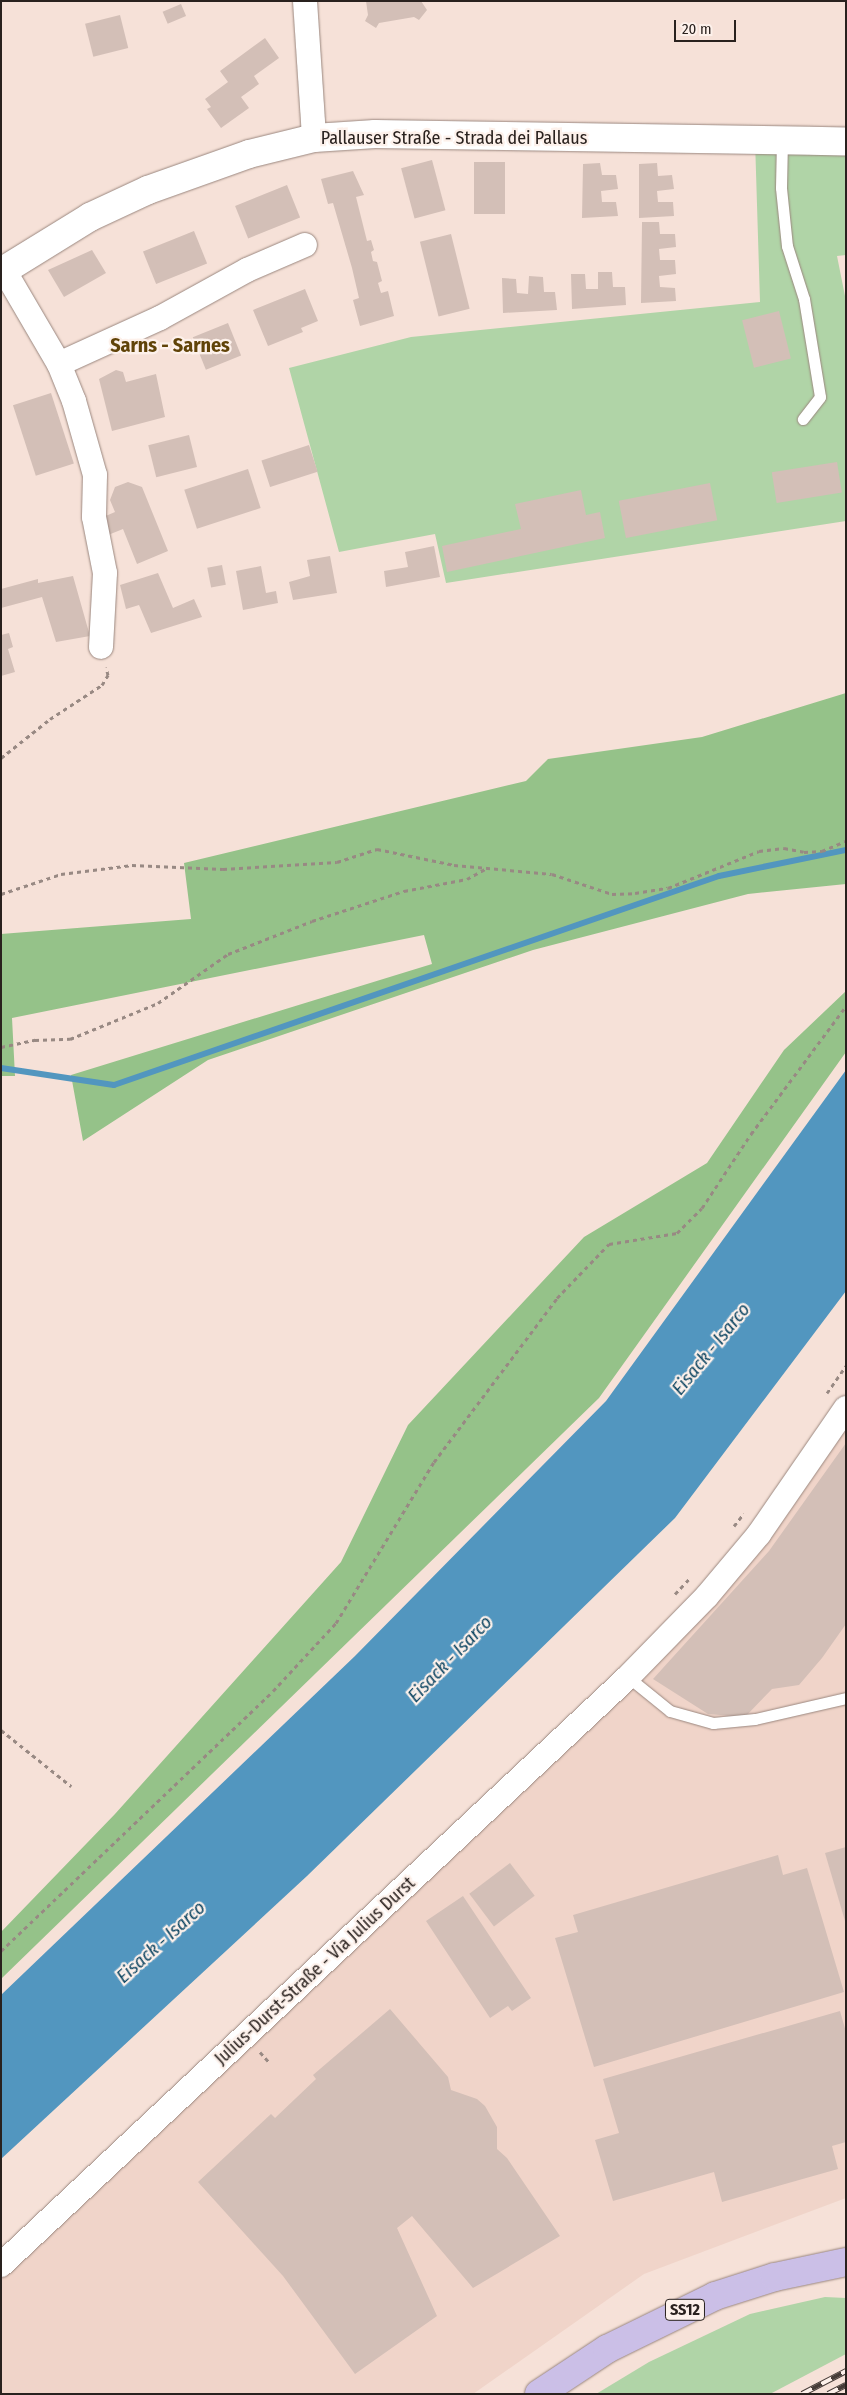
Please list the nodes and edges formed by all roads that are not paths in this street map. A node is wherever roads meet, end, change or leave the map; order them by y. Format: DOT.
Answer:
graph roads {
  1 [pos="305,1"];
  2 [pos="314,138"];
  3 [pos="782,140"];
  4 [pos="846,141"];
  5 [pos="305,245"];
  6 [pos="3,271"];
  7 [pos="59,364"];
  8 [pos="803,419"];
  9 [pos="102,647"];
  10 [pos="846,1408"];
  11 [pos="628,1677"];
  12 [pos="846,1698"];
  13 [pos="846,2262"];
  14 [pos="1,2265"];
  15 [pos="539,2394"];
  1 -- 2 [label="street"];
  2 -- 3 [label="street, Pallauser Straße - Strada dei Pallaus"];
  2 -- 6 [label="street, Pallauser Straße - Strada dei Pallaus"];
  3 -- 4 [label="street, Pallauser Straße - Strada dei Pallaus"];
  3 -- 8 [label="lane"];
  5 -- 7 [label="street"];
  6 -- 7 [label="street"];
  7 -- 9 [label="street"];
  10 -- 11 [label="street, Julius-Durst-Straße - Via Julius Durst"];
  11 -- 12 [label="lane"];
  11 -- 14 [label="street, Julius-Durst-Straße - Via Julius Durst"];
  13 -- 15 [label="main road, SS12"];
}
